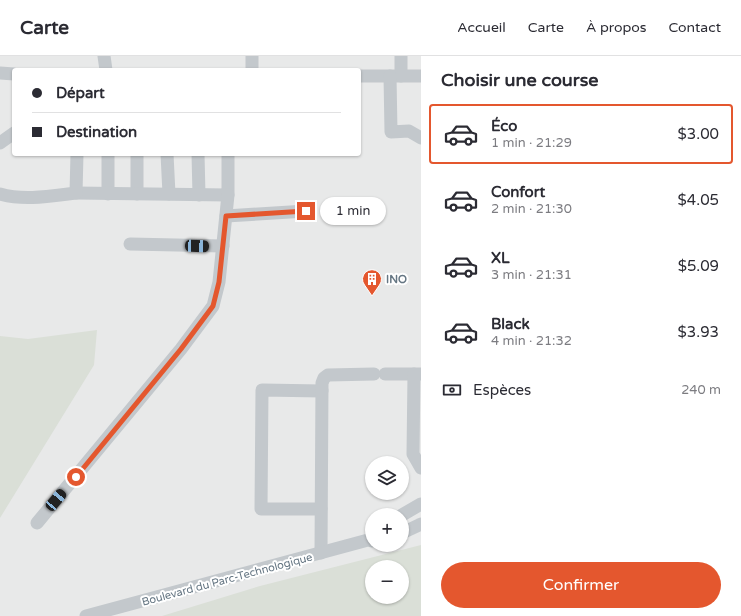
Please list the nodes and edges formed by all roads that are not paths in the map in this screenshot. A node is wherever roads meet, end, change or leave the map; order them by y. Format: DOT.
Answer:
graph roads {
  1 [pos="104,56"];
  2 [pos="252,56"];
  3 [pos="401,56"];
  4 [pos="106,68"];
  5 [pos="252,68"];
  6 [pos="0,74"];
  7 [pos="12,74"];
  8 [pos="361,76"];
  9 [pos="395,76"];
  10 [pos="421,76"];
  11 [pos="12,134"];
  12 [pos="421,138"];
  13 [pos="0,143"];
  14 [pos="77,156"];
  15 [pos="108,156"];
  16 [pos="137,156"];
  17 [pos="167,156"];
  18 [pos="198,156"];
  19 [pos="228,156"];
  20 [pos="76,193"];
  21 [pos="0,194"];
  22 [pos="108,194"];
  23 [pos="137,194"];
  24 [pos="169,194"];
  25 [pos="199,195"];
  26 [pos="228,195"];
  27 [pos="306,211"];
  28 [pos="226,216"];
  29 [pos="130,244"];
  30 [pos="223,246"];
  31 [pos="418,374"];
  32 [pos="322,391"];
  33 [pos="417,440"];
  34 [pos="421,468"];
  35 [pos="421,504"];
  36 [pos="321,509"];
  37 [pos="409,511"];
  38 [pos="37,523"];
  39 [pos="421,524"];
  40 [pos="409,530"];
  41 [pos="365,539"];
  42 [pos="321,553"];
  43 [pos="86,616"];
  1 -- 4 [label="street"];
  2 -- 5 [label="street"];
  3 -- 9 [label="street"];
  6 -- 7 [label="street"];
  8 -- 9 [label="street"];
  9 -- 10 [label="street"];
  9 -- 12 [label="street"];
  11 -- 13 [label="street"];
  14 -- 20 [label="street"];
  15 -- 22 [label="street"];
  16 -- 23 [label="street"];
  17 -- 24 [label="street"];
  18 -- 25 [label="street"];
  19 -- 26 [label="street"];
  20 -- 21 [label="street"];
  20 -- 22 [label="street"];
  22 -- 23 [label="street"];
  23 -- 24 [label="street"];
  24 -- 25 [label="street"];
  25 -- 26 [label="street"];
  26 -- 28 [label="street"];
  27 -- 28 [label="street"];
  28 -- 30 [label="street"];
  29 -- 30 [label="street"];
  30 -- 38 [label="street"];
  31 -- 32 [label="street"];
  31 -- 33 [label="street"];
  32 -- 36 [label="street"];
  32 -- 36 [label="street"];
  33 -- 34 [label="street"];
  35 -- 37 [label="street"];
  36 -- 42 [label="street"];
  39 -- 40 [label="street"];
  41 -- 42 [label="street, Boulevard du Parc-Technologique"];
  42 -- 43 [label="street, Boulevard du Parc-Technologique"];
}
